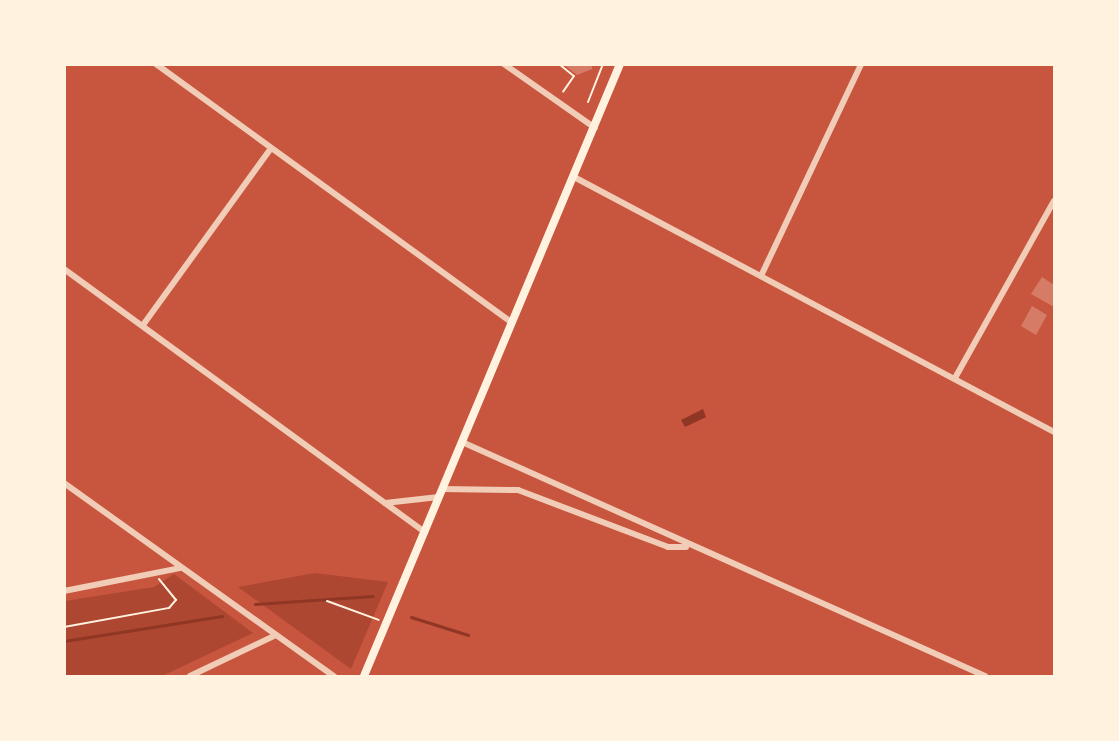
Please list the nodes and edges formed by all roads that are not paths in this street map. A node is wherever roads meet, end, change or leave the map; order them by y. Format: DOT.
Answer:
graph roads {
  1 [pos="156,64"];
  2 [pos="504,64"];
  3 [pos="620,64"];
  4 [pos="861,64"];
  5 [pos="595,128"];
  6 [pos="271,148"];
  7 [pos="574,177"];
  8 [pos="1054,201"];
  9 [pos="64,269"];
  10 [pos="761,276"];
  11 [pos="512,323"];
  12 [pos="143,325"];
  13 [pos="955,378"];
  14 [pos="1054,432"];
  15 [pos="462,442"];
  16 [pos="64,483"];
  17 [pos="441,493"];
  18 [pos="384,503"];
  19 [pos="425,532"];
  20 [pos="687,547"];
  21 [pos="180,568"];
  22 [pos="64,591"];
  23 [pos="276,636"];
  24 [pos="190,676"];
  25 [pos="334,676"];
  26 [pos="365,676"];
  27 [pos="985,676"];
  1 -- 6 [label="street"];
  2 -- 5 [label="street"];
  3 -- 5 [label="main road"];
  4 -- 10 [label="street"];
  5 -- 7 [label="main road"];
  6 -- 11 [label="street"];
  6 -- 12 [label="street"];
  7 -- 10 [label="street"];
  7 -- 11 [label="main road"];
  8 -- 13 [label="street"];
  9 -- 12 [label="street"];
  10 -- 13 [label="street"];
  11 -- 15 [label="main road"];
  12 -- 18 [label="street"];
  13 -- 14 [label="street"];
  15 -- 17 [label="main road"];
  15 -- 20 [label="street"];
  16 -- 21 [label="street"];
  17 -- 18 [label="street"];
  17 -- 19 [label="main road"];
  17 -- 20 [label="street"];
  18 -- 19 [label="street"];
  19 -- 26 [label="main road"];
  20 -- 27 [label="street"];
  21 -- 22 [label="street"];
  21 -- 23 [label="street"];
  23 -- 24 [label="street"];
  23 -- 25 [label="street"];
}
